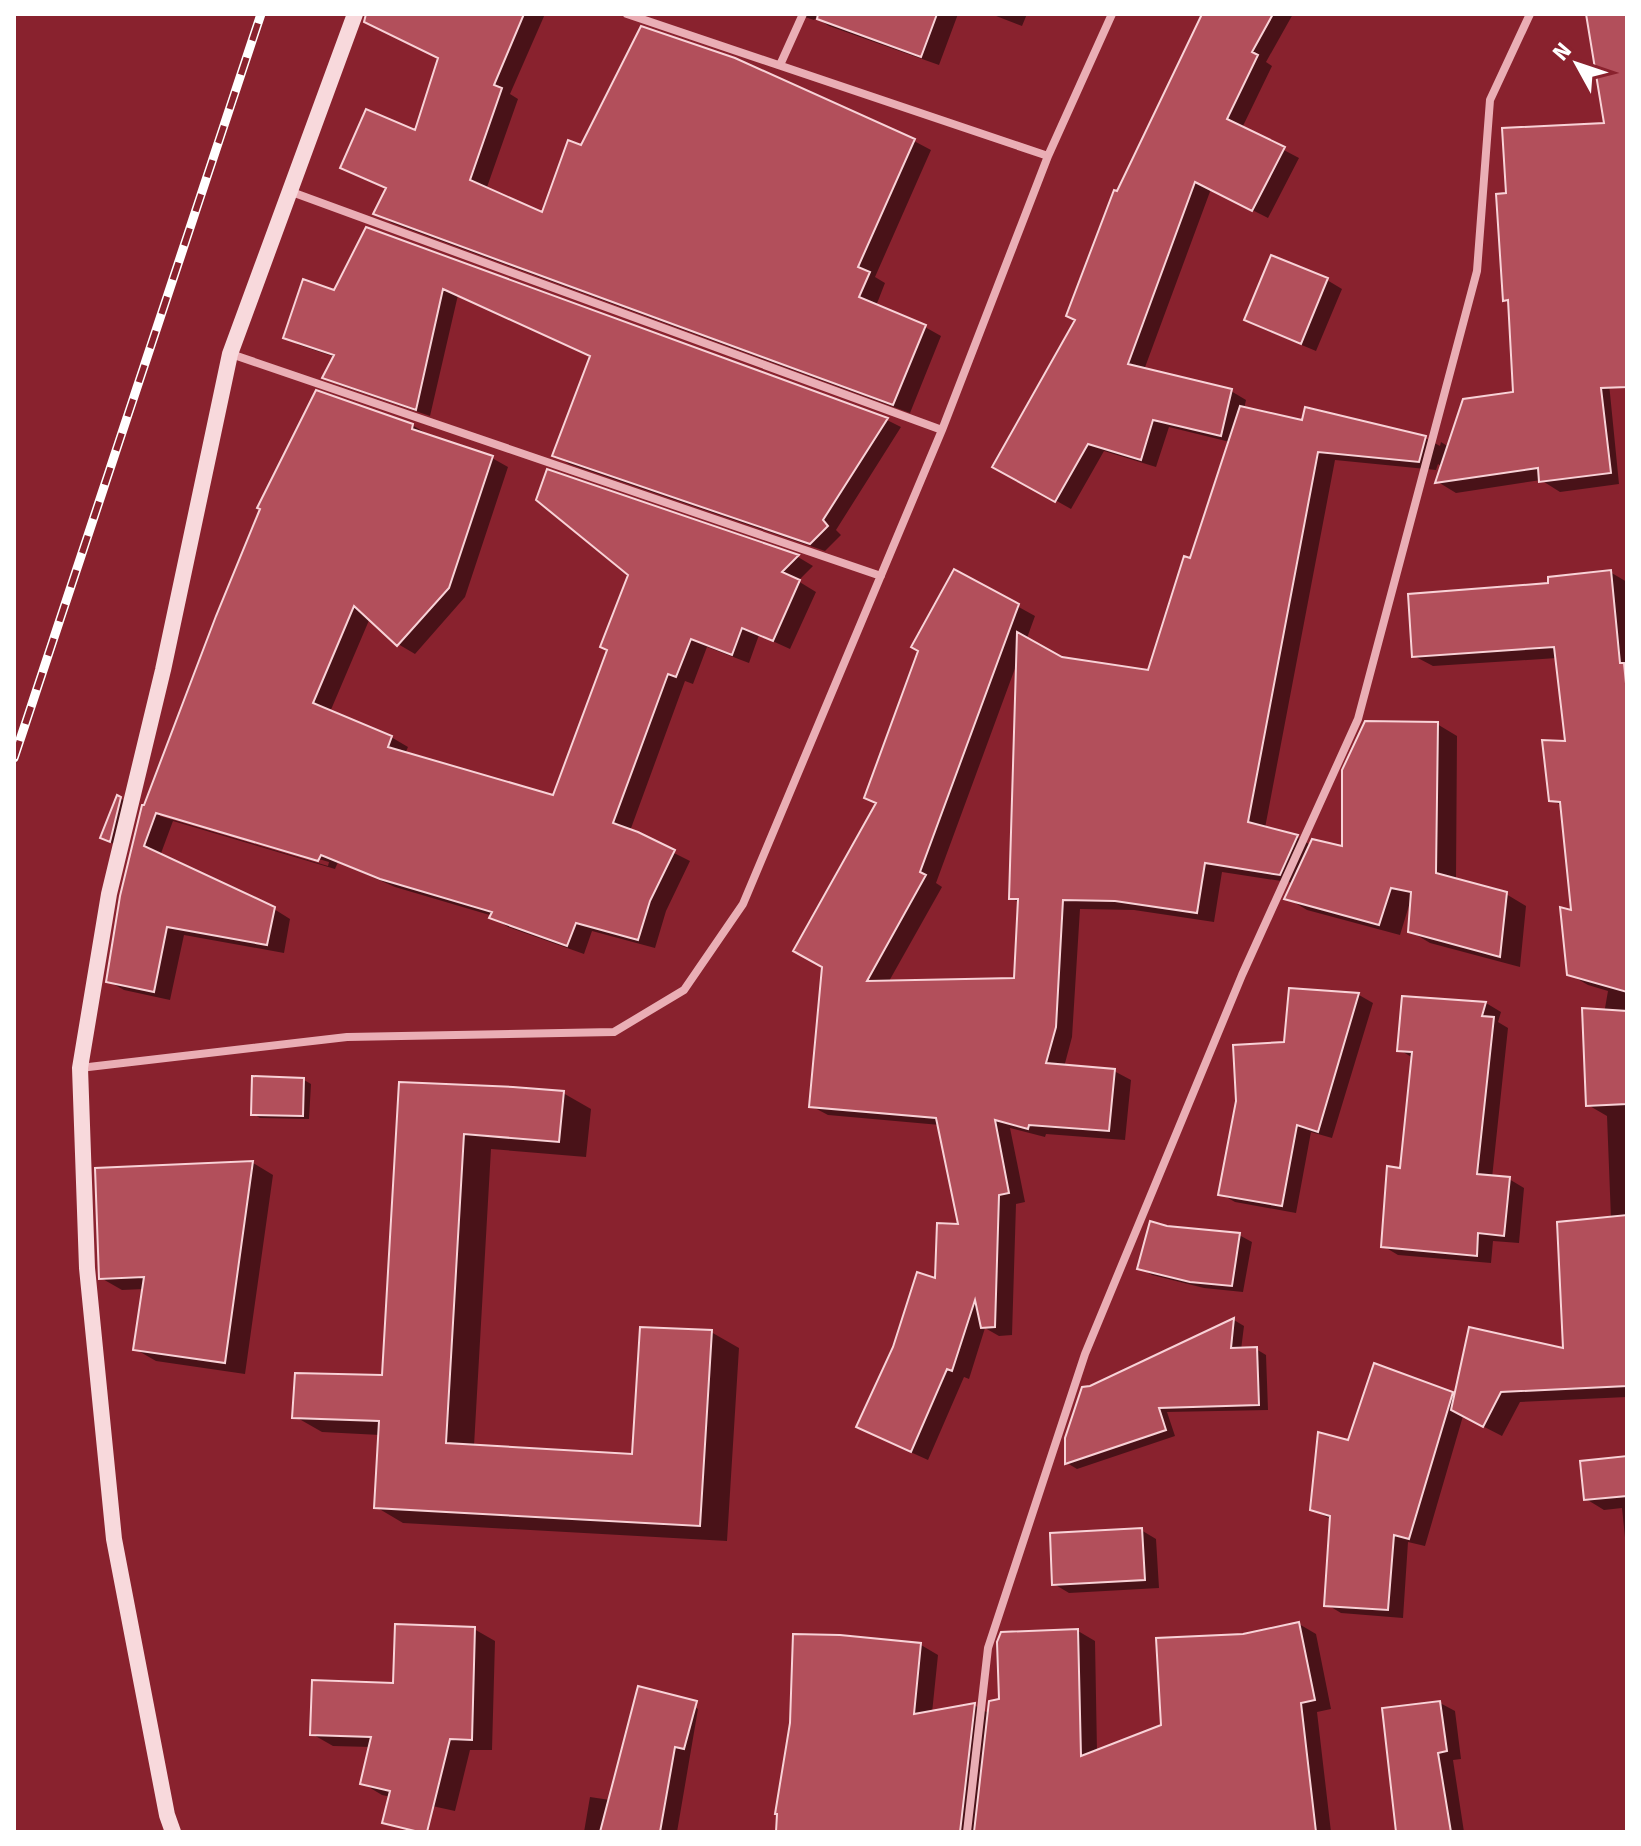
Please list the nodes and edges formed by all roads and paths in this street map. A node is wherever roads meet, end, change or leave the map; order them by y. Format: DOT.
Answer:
graph roads {
  1 [pos="355,14"];
  2 [pos="627,14"];
  3 [pos="803,14"];
  4 [pos="1530,14"];
  5 [pos="1108,15"];
  6 [pos="780,65"];
  7 [pos="1048,156"];
  8 [pos="288,191"];
  9 [pos="230,354"];
  10 [pos="942,430"];
  11 [pos="881,576"];
  12 [pos="80,1068"];
  13 [pos="173,1832"];
  14 [pos="967,1832"];
  1 -- 8 [label="main road"];
  2 -- 6 [label="street"];
  3 -- 6 [label="street"];
  4 -- 14 [label="street"];
  5 -- 7 [label="street"];
  6 -- 7 [label="street"];
  7 -- 10 [label="street"];
  8 -- 9 [label="main road"];
  8 -- 10 [label="street"];
  9 -- 11 [label="street"];
  9 -- 12 [label="main road"];
  10 -- 11 [label="street"];
  11 -- 12 [label="street"];
  12 -- 13 [label="main road"];
}
